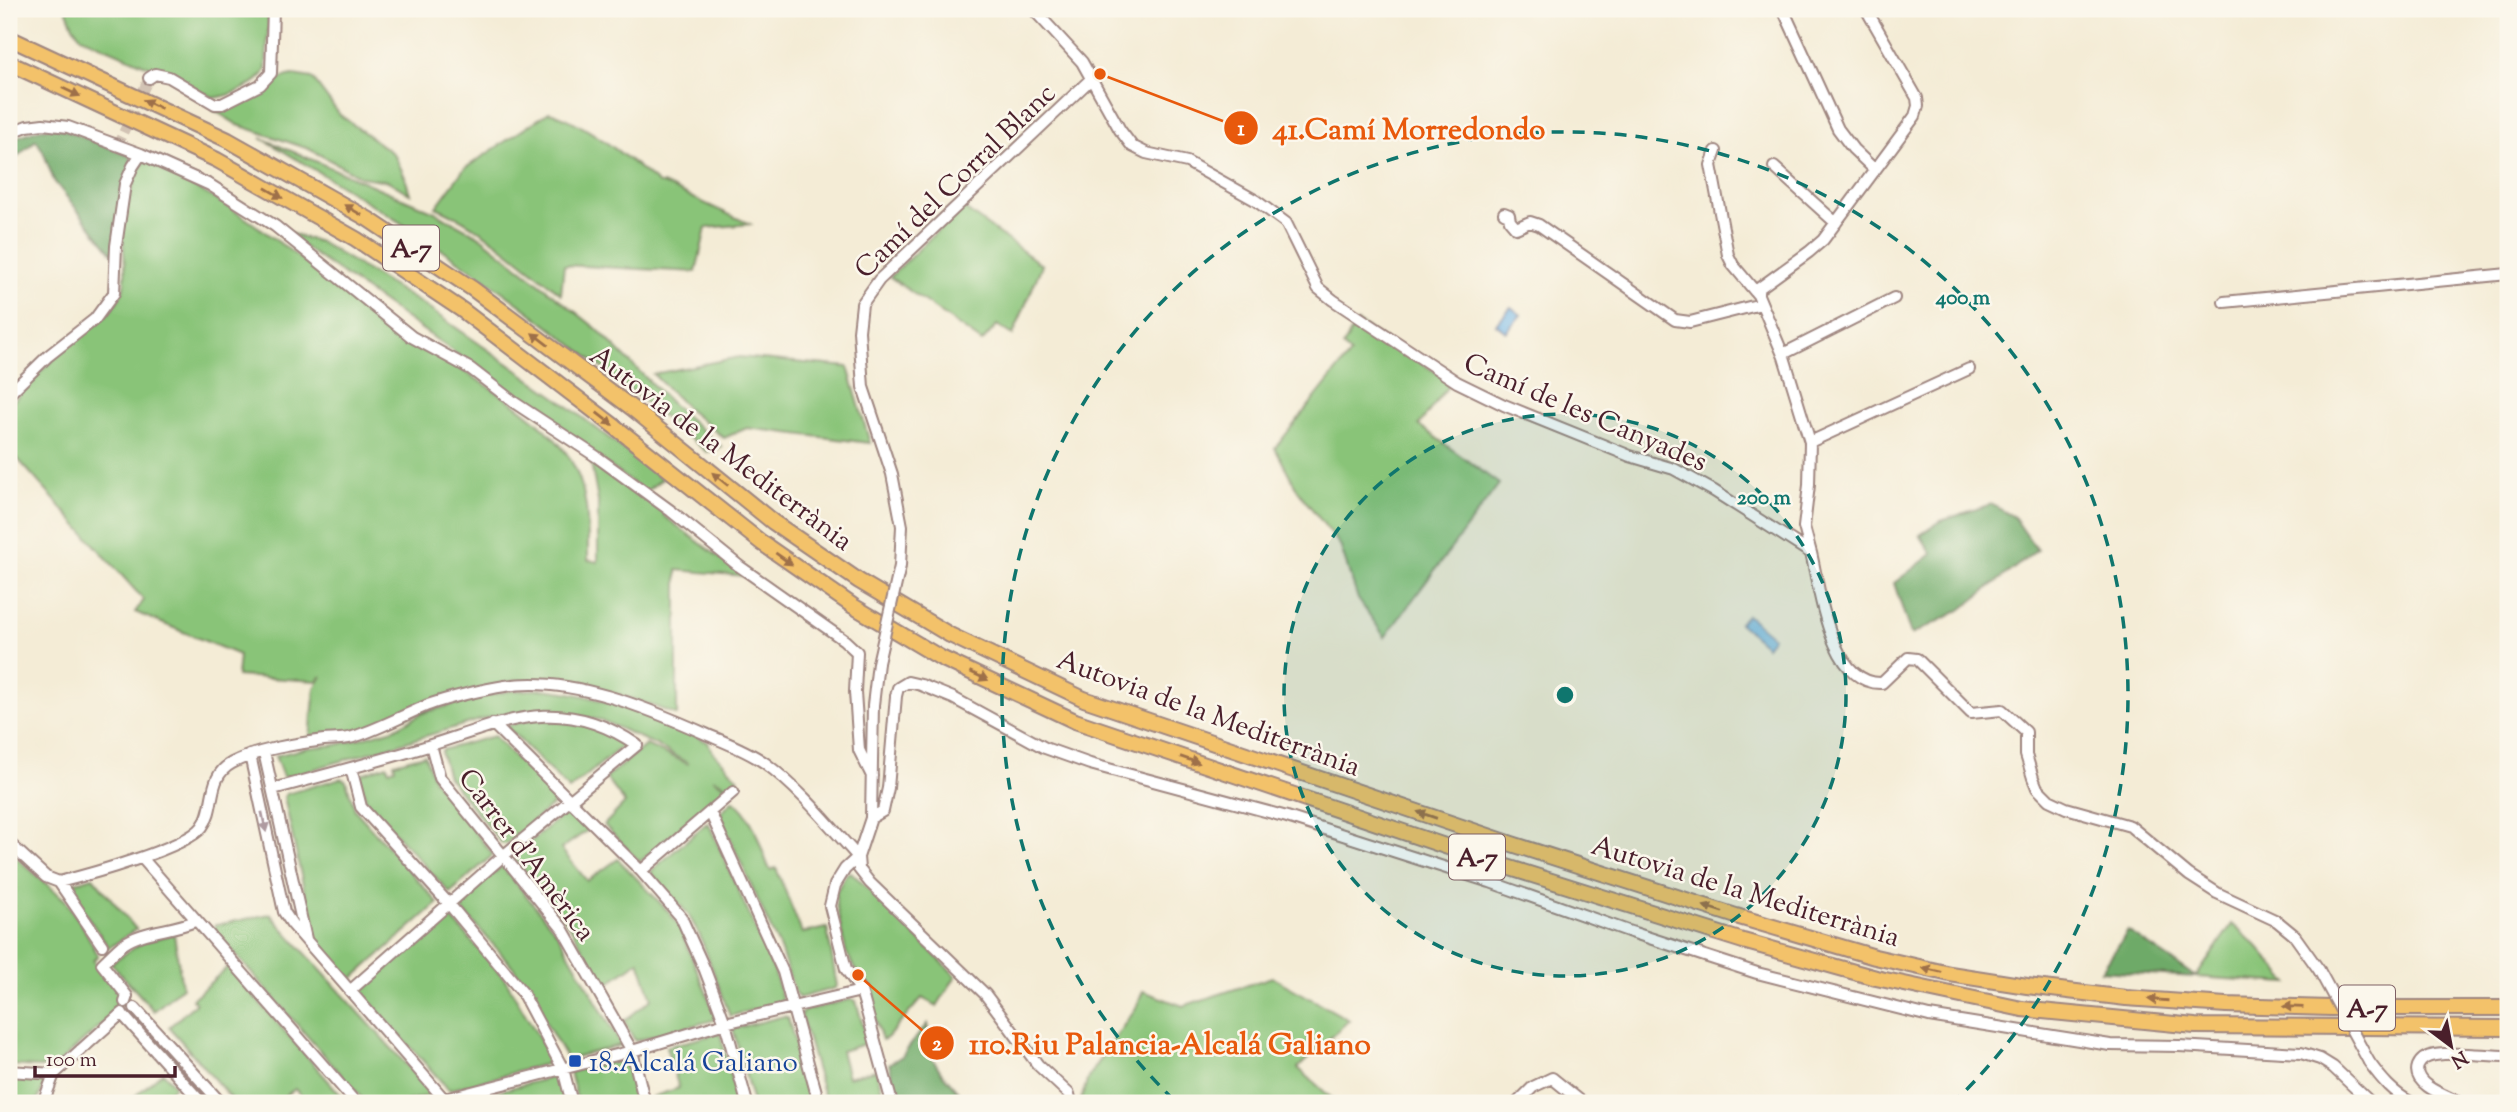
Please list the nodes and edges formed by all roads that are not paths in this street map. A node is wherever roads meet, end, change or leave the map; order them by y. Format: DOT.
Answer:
graph roads {
  1 [pos="273,9"];
  2 [pos="1033,9"];
  3 [pos="1783,9"];
  4 [pos="1866,9"];
  5 [pos="9,38"];
  6 [pos="9,63"];
  7 [pos="149,78"];
  8 [pos="1091,79"];
  9 [pos="9,133"];
  10 [pos="1716,150"];
  11 [pos="141,154"];
  12 [pos="1774,167"];
  13 [pos="1875,170"];
  14 [pos="1504,213"];
  15 [pos="1836,223"];
  16 [pos="2508,274"];
  17 [pos="1894,298"];
  18 [pos="1760,300"];
  19 [pos="2224,302"];
  20 [pos="1783,354"];
  21 [pos="1969,369"];
  22 [pos="9,394"];
  23 [pos="1810,442"];
  24 [pos="1811,553"];
  25 [pos="493,724"];
  26 [pos="431,745"];
  27 [pos="264,752"];
  28 [pos="250,755"];
  29 [pos="351,768"];
  30 [pos="872,776"];
  31 [pos="273,789"];
  32 [pos="733,792"];
  33 [pos="570,801"];
  34 [pos="710,812"];
  35 [pos="871,818"];
  36 [pos="9,843"];
  37 [pos="503,856"];
  38 [pos="858,857"];
  39 [pos="142,858"];
  40 [pos="641,871"];
  41 [pos="60,882"];
  42 [pos="449,904"];
  43 [pos="195,921"];
  44 [pos="306,939"];
  45 [pos="102,945"];
  46 [pos="351,990"];
  47 [pos="861,991"];
  48 [pos="2508,999"];
  49 [pos="792,1008"];
  50 [pos="2508,1008"];
  51 [pos="2469,1009"];
  52 [pos="126,1010"];
  53 [pos="725,1023"];
  54 [pos="2471,1027"];
  55 [pos="2508,1028"];
  56 [pos="2508,1038"];
  57 [pos="632,1051"];
  58 [pos="2508,1056"];
  59 [pos="562,1069"];
  60 [pos="9,1071"];
  61 [pos="54,1074"];
  62 [pos="444,1099"];
  63 [pos="43,1103"];
  64 [pos="202,1103"];
  65 [pos="221,1103"];
  66 [pos="356,1103"];
  67 [pos="429,1103"];
  68 [pos="572,1103"];
  69 [pos="645,1103"];
  70 [pos="747,1103"];
  71 [pos="819,1103"];
  72 [pos="892,1103"];
  73 [pos="1071,1103"];
  74 [pos="1517,1103"];
  75 [pos="1583,1103"];
  76 [pos="2371,1103"];
  77 [pos="2412,1103"];
  78 [pos="2461,1103"];
  1 -- 7 [label="street"];
  2 -- 8 [label="street, Camí de les Canyades"];
  3 -- 13 [label="street"];
  4 -- 13 [label="street"];
  51 -- 5 [label="highway, Autovia de la Mediterrània / A-7, one-way"];
  6 -- 54 [label="highway, Autovia de la Mediterrània / A-7, one-way"];
  8 -- 24 [label="street, Camí de les Canyades"];
  8 -- 30 [label="street, Camí del Corral Blanc, bridge"];
  9 -- 11 [label="street"];
  10 -- 18 [label="street"];
  11 -- 22 [label="street"];
  11 -- 30 [label="street"];
  12 -- 15 [label="street"];
  13 -- 15 [label="street"];
  14 -- 18 [label="street"];
  15 -- 18 [label="street"];
  16 -- 19 [label="street"];
  17 -- 20 [label="street"];
  18 -- 20 [label="street"];
  20 -- 23 [label="street"];
  21 -- 23 [label="street"];
  23 -- 24 [label="street"];
  24 -- 77 [label="street, bridge"];
  25 -- 26 [label="street"];
  25 -- 33 [label="street"];
  25 -- 33 [label="street"];
  26 -- 29 [label="street"];
  26 -- 37 [label="street, Carrer d'Amèrica"];
  27 -- 28 [label="street"];
  27 -- 31 [label="street"];
  27 -- 38 [label="street"];
  28 -- 39 [label="street"];
  28 -- 44 [label="street, one-way"];
  29 -- 31 [label="street"];
  29 -- 42 [label="street"];
  30 -- 35 [label="street, Camí del Corral Blanc"];
  31 -- 44 [label="street"];
  32 -- 34 [label="street"];
  33 -- 37 [label="street"];
  33 -- 40 [label="street"];
  34 -- 40 [label="street"];
  34 -- 49 [label="street"];
  35 -- 38 [label="street"];
  35 -- 76 [label="street"];
  36 -- 41 [label="street"];
  37 -- 42 [label="street"];
  37 -- 57 [label="street, Carrer d'Amèrica"];
  38 -- 47 [label="street"];
  38 -- 73 [label="street"];
  39 -- 41 [label="street"];
  39 -- 43 [label="street"];
  40 -- 53 [label="street"];
  41 -- 45 [label="street"];
  42 -- 46 [label="street"];
  42 -- 59 [label="street"];
  43 -- 52 [label="street"];
  43 -- 66 [label="street"];
  44 -- 46 [label="street"];
  46 -- 62 [label="street"];
  47 -- 49 [label="street"];
  47 -- 72 [label="street"];
  48 -- 51 [label="highway"];
  49 -- 53 [label="street"];
  49 -- 71 [label="street"];
  50 -- 51 [label="highway, Autovia de la Mediterrània / A-7"];
  52 -- 61 [label="street"];
  52 -- 64 [label="street"];
  52 -- 65 [label="street"];
  53 -- 57 [label="street"];
  53 -- 70 [label="street"];
  54 -- 55 [label="highway, Autovia de la Mediterrània / A-7"];
  54 -- 56 [label="highway"];
  57 -- 59 [label="street"];
  57 -- 69 [label="street, Carrer d'Amèrica"];
  58 -- 78 [label="street"];
  59 -- 62 [label="street"];
  59 -- 68 [label="street"];
  60 -- 61 [label="street"];
  61 -- 63 [label="street"];
  62 -- 67 [label="street"];
  74 -- 75 [label="street"];
}
